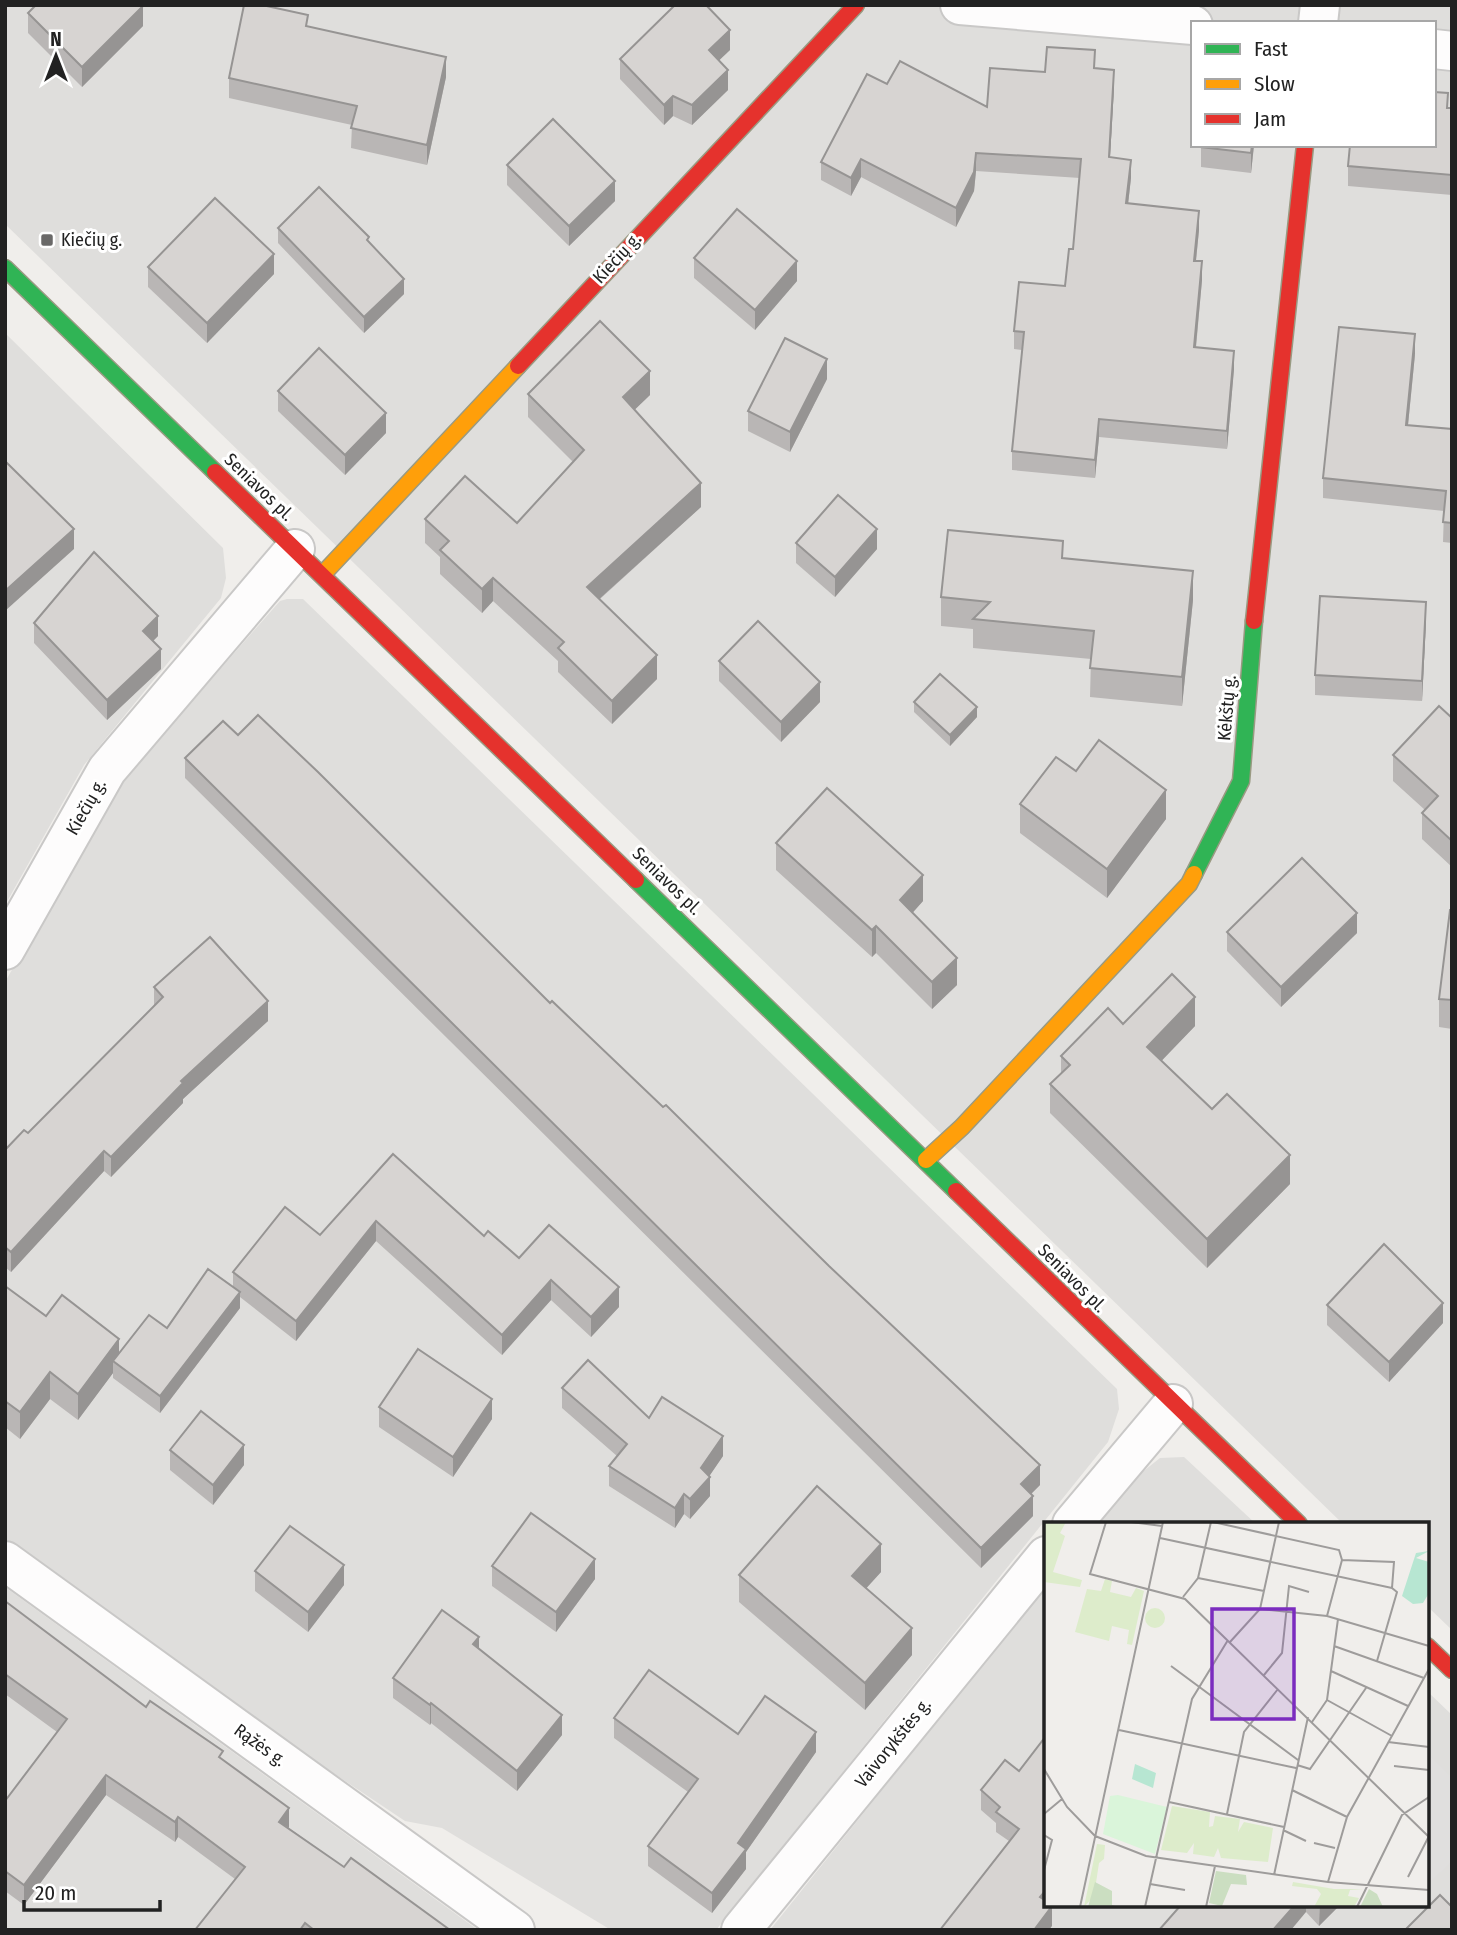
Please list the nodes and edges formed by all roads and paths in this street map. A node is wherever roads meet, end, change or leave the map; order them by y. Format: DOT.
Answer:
graph roads {
  1 [pos="856,5"];
  2 [pos="960,5"];
  3 [pos="1191,25"];
  4 [pos="1305,147"];
  5 [pos="5,268"];
  6 [pos="295,549"];
  7 [pos="323,574"];
  8 [pos="5,950"];
  9 [pos="926,1160"];
  10 [pos="1173,1404"];
  11 [pos="1074,1522"];
  12 [pos="1297,1522"];
  13 [pos="1044,1558"];
  14 [pos="5,1560"];
  15 [pos="1429,1648"];
  16 [pos="1452,1670"];
  17 [pos="516,1930"];
  18 [pos="741,1930"];
  1 -- 7 [label="street, Kiečių g."];
  2 -- 3 [label="street"];
  4 -- 9 [label="street, Kėkštų g."];
  5 -- 6 [label="street, Seniavos pl."];
  6 -- 7 [label="street, Seniavos pl."];
  6 -- 8 [label="street, Kiečių g."];
  7 -- 9 [label="street, Seniavos pl."];
  9 -- 10 [label="street, Seniavos pl."];
  10 -- 11 [label="street"];
  10 -- 12 [label="street, Seniavos pl."];
  13 -- 18 [label="street, Vaivorykštės g."];
  14 -- 17 [label="street, Rąžės g."];
  15 -- 16 [label="street"];
}
